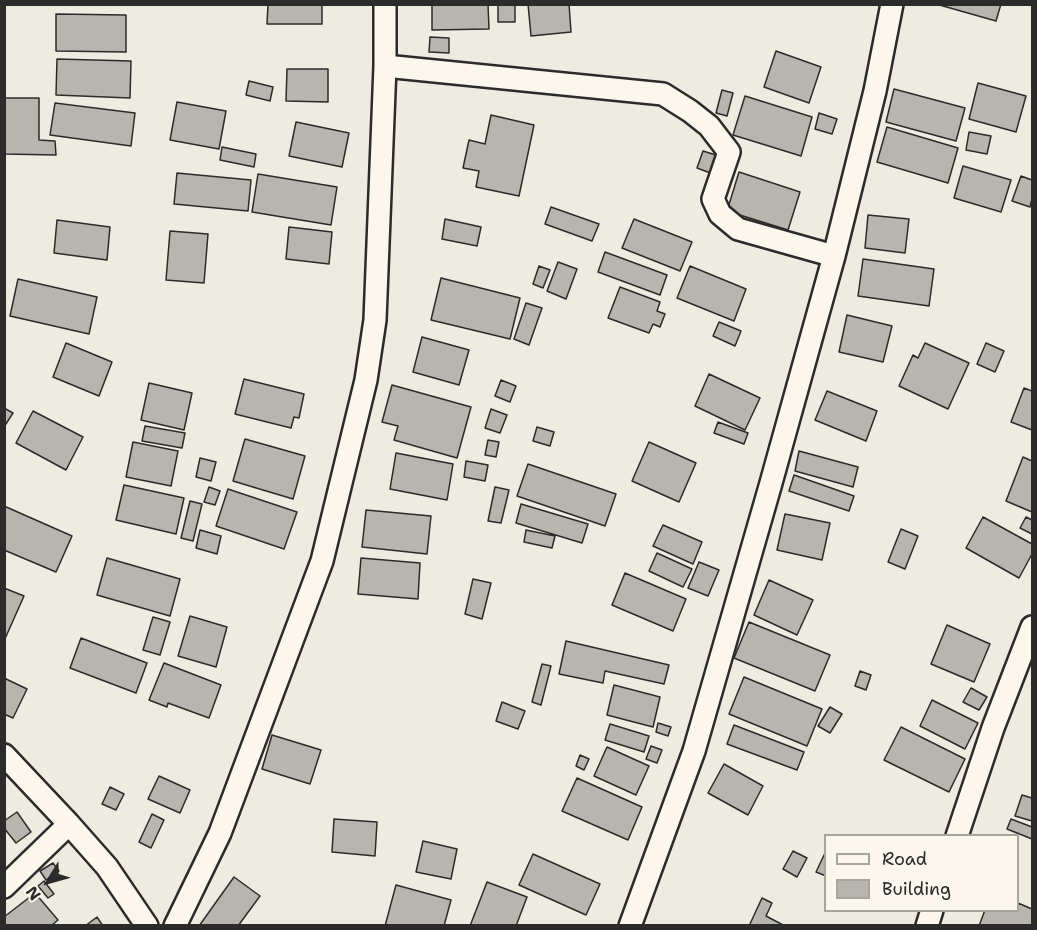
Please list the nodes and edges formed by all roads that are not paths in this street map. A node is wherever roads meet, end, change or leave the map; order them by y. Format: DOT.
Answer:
graph roads {
  1 [pos="385,4"];
  2 [pos="892,4"];
  3 [pos="385,66"];
  4 [pos="834,256"];
  5 [pos="1032,627"];
  6 [pos="4,755"];
  7 [pos="69,824"];
  8 [pos="958,834"];
  9 [pos="4,887"];
  10 [pos="147,926"];
  11 [pos="175,926"];
  12 [pos="630,926"];
  1 -- 3 [label="street"];
  2 -- 4 [label="street"];
  3 -- 4 [label="street"];
  3 -- 11 [label="street"];
  4 -- 12 [label="street"];
  5 -- 8 [label="street"];
  6 -- 7 [label="street"];
  7 -- 9 [label="street"];
  7 -- 10 [label="street"];
}
